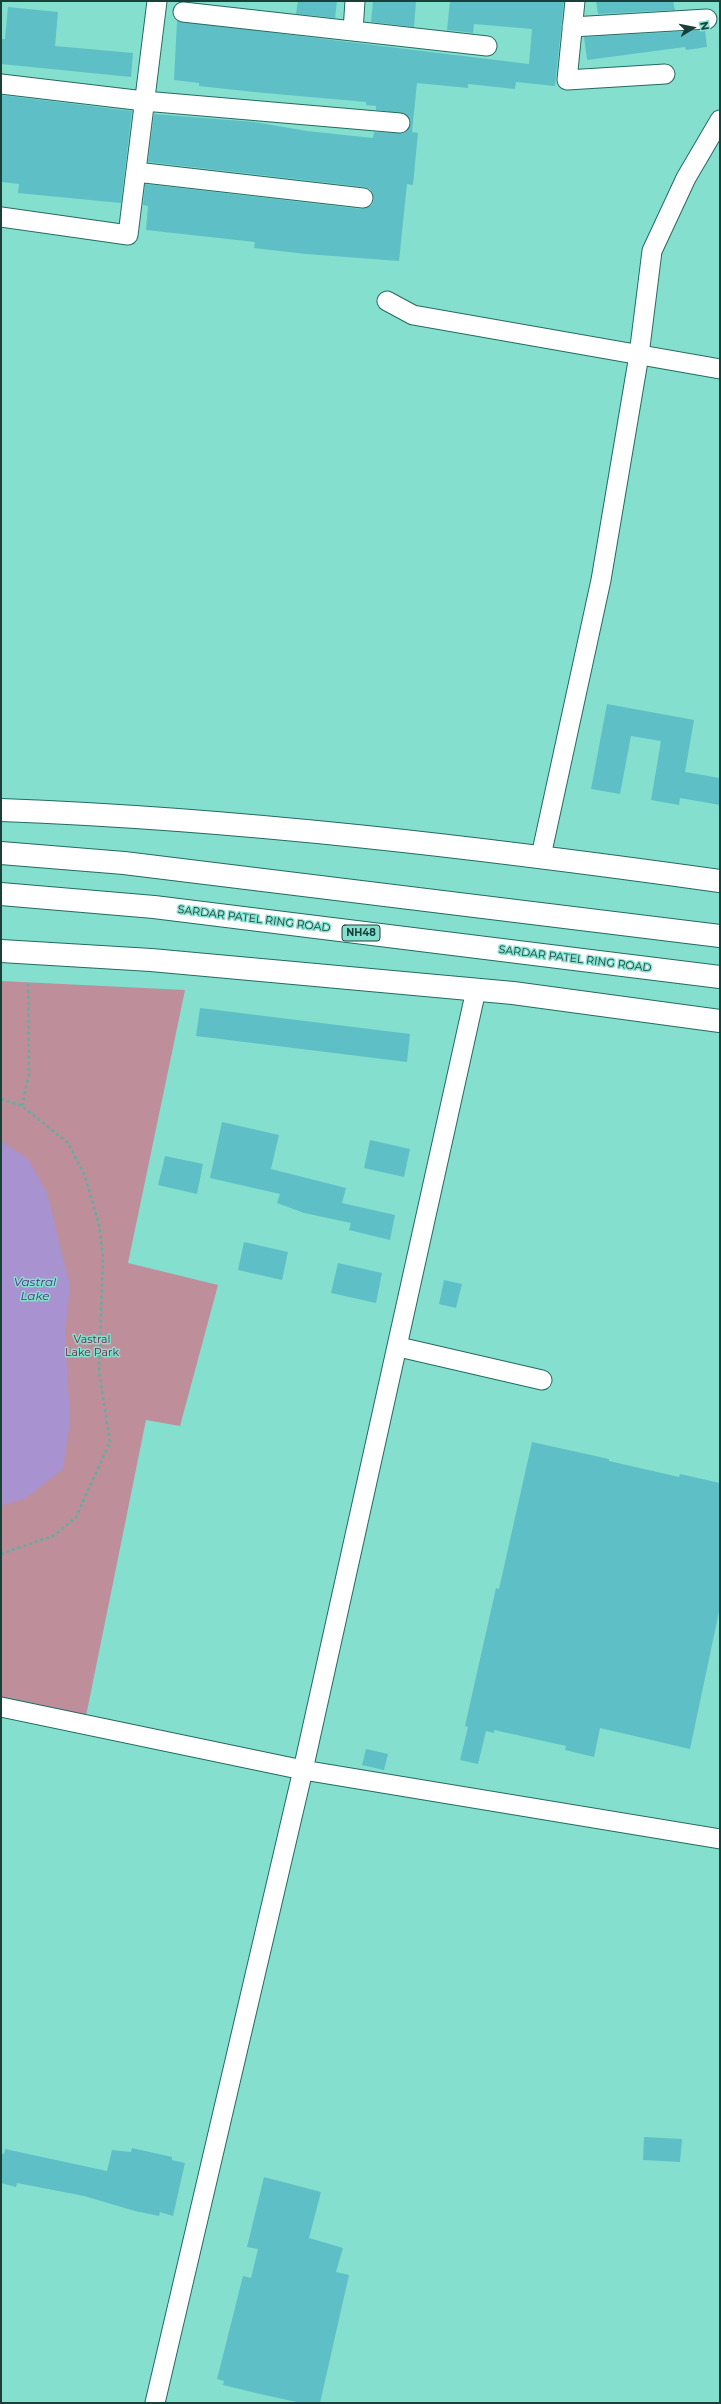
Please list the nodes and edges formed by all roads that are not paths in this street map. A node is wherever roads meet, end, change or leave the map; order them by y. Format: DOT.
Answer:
graph roads {
  1 [pos="157,1"];
  2 [pos="355,1"];
  3 [pos="575,1"];
  4 [pos="183,12"];
  5 [pos="707,19"];
  6 [pos="572,27"];
  7 [pos="353,31"];
  8 [pos="487,46"];
  9 [pos="665,74"];
  10 [pos="1,84"];
  11 [pos="144,101"];
  12 [pos="720,122"];
  13 [pos="400,123"];
  14 [pos="136,172"];
  15 [pos="363,198"];
  16 [pos="1,217"];
  17 [pos="386,301"];
  18 [pos="639,355"];
  19 [pos="720,369"];
  20 [pos="1,810"];
  21 [pos="1,853"];
  22 [pos="541,856"];
  23 [pos="720,881"];
  24 [pos="1,894"];
  25 [pos="720,936"];
  26 [pos="1,951"];
  27 [pos="720,977"];
  28 [pos="476,990"];
  29 [pos="720,1021"];
  30 [pos="398,1347"];
  31 [pos="542,1380"];
  32 [pos="1,1708"];
  33 [pos="303,1770"];
  34 [pos="720,1839"];
  35 [pos="155,2403"];
  1 -- 11 [label="street"];
  2 -- 7 [label="street"];
  3 -- 6 [label="street"];
  4 -- 7 [label="street"];
  5 -- 6 [label="street"];
  6 -- 9 [label="street"];
  7 -- 8 [label="street"];
  10 -- 11 [label="street"];
  11 -- 13 [label="street"];
  11 -- 14 [label="street"];
  12 -- 18 [label="street"];
  14 -- 15 [label="street"];
  14 -- 16 [label="street"];
  17 -- 18 [label="street"];
  18 -- 19 [label="street"];
  18 -- 22 [label="street"];
  20 -- 22 [label="main road"];
  21 -- 25 [label="main road"];
  22 -- 23 [label="main road"];
  24 -- 27 [label="main road, SARDAR PATEL RING ROAD / NH48"];
  26 -- 28 [label="main road"];
  28 -- 29 [label="main road"];
  28 -- 30 [label="street"];
  30 -- 31 [label="street"];
  30 -- 33 [label="street"];
  32 -- 33 [label="street"];
  33 -- 34 [label="street"];
  33 -- 35 [label="street"];
}
